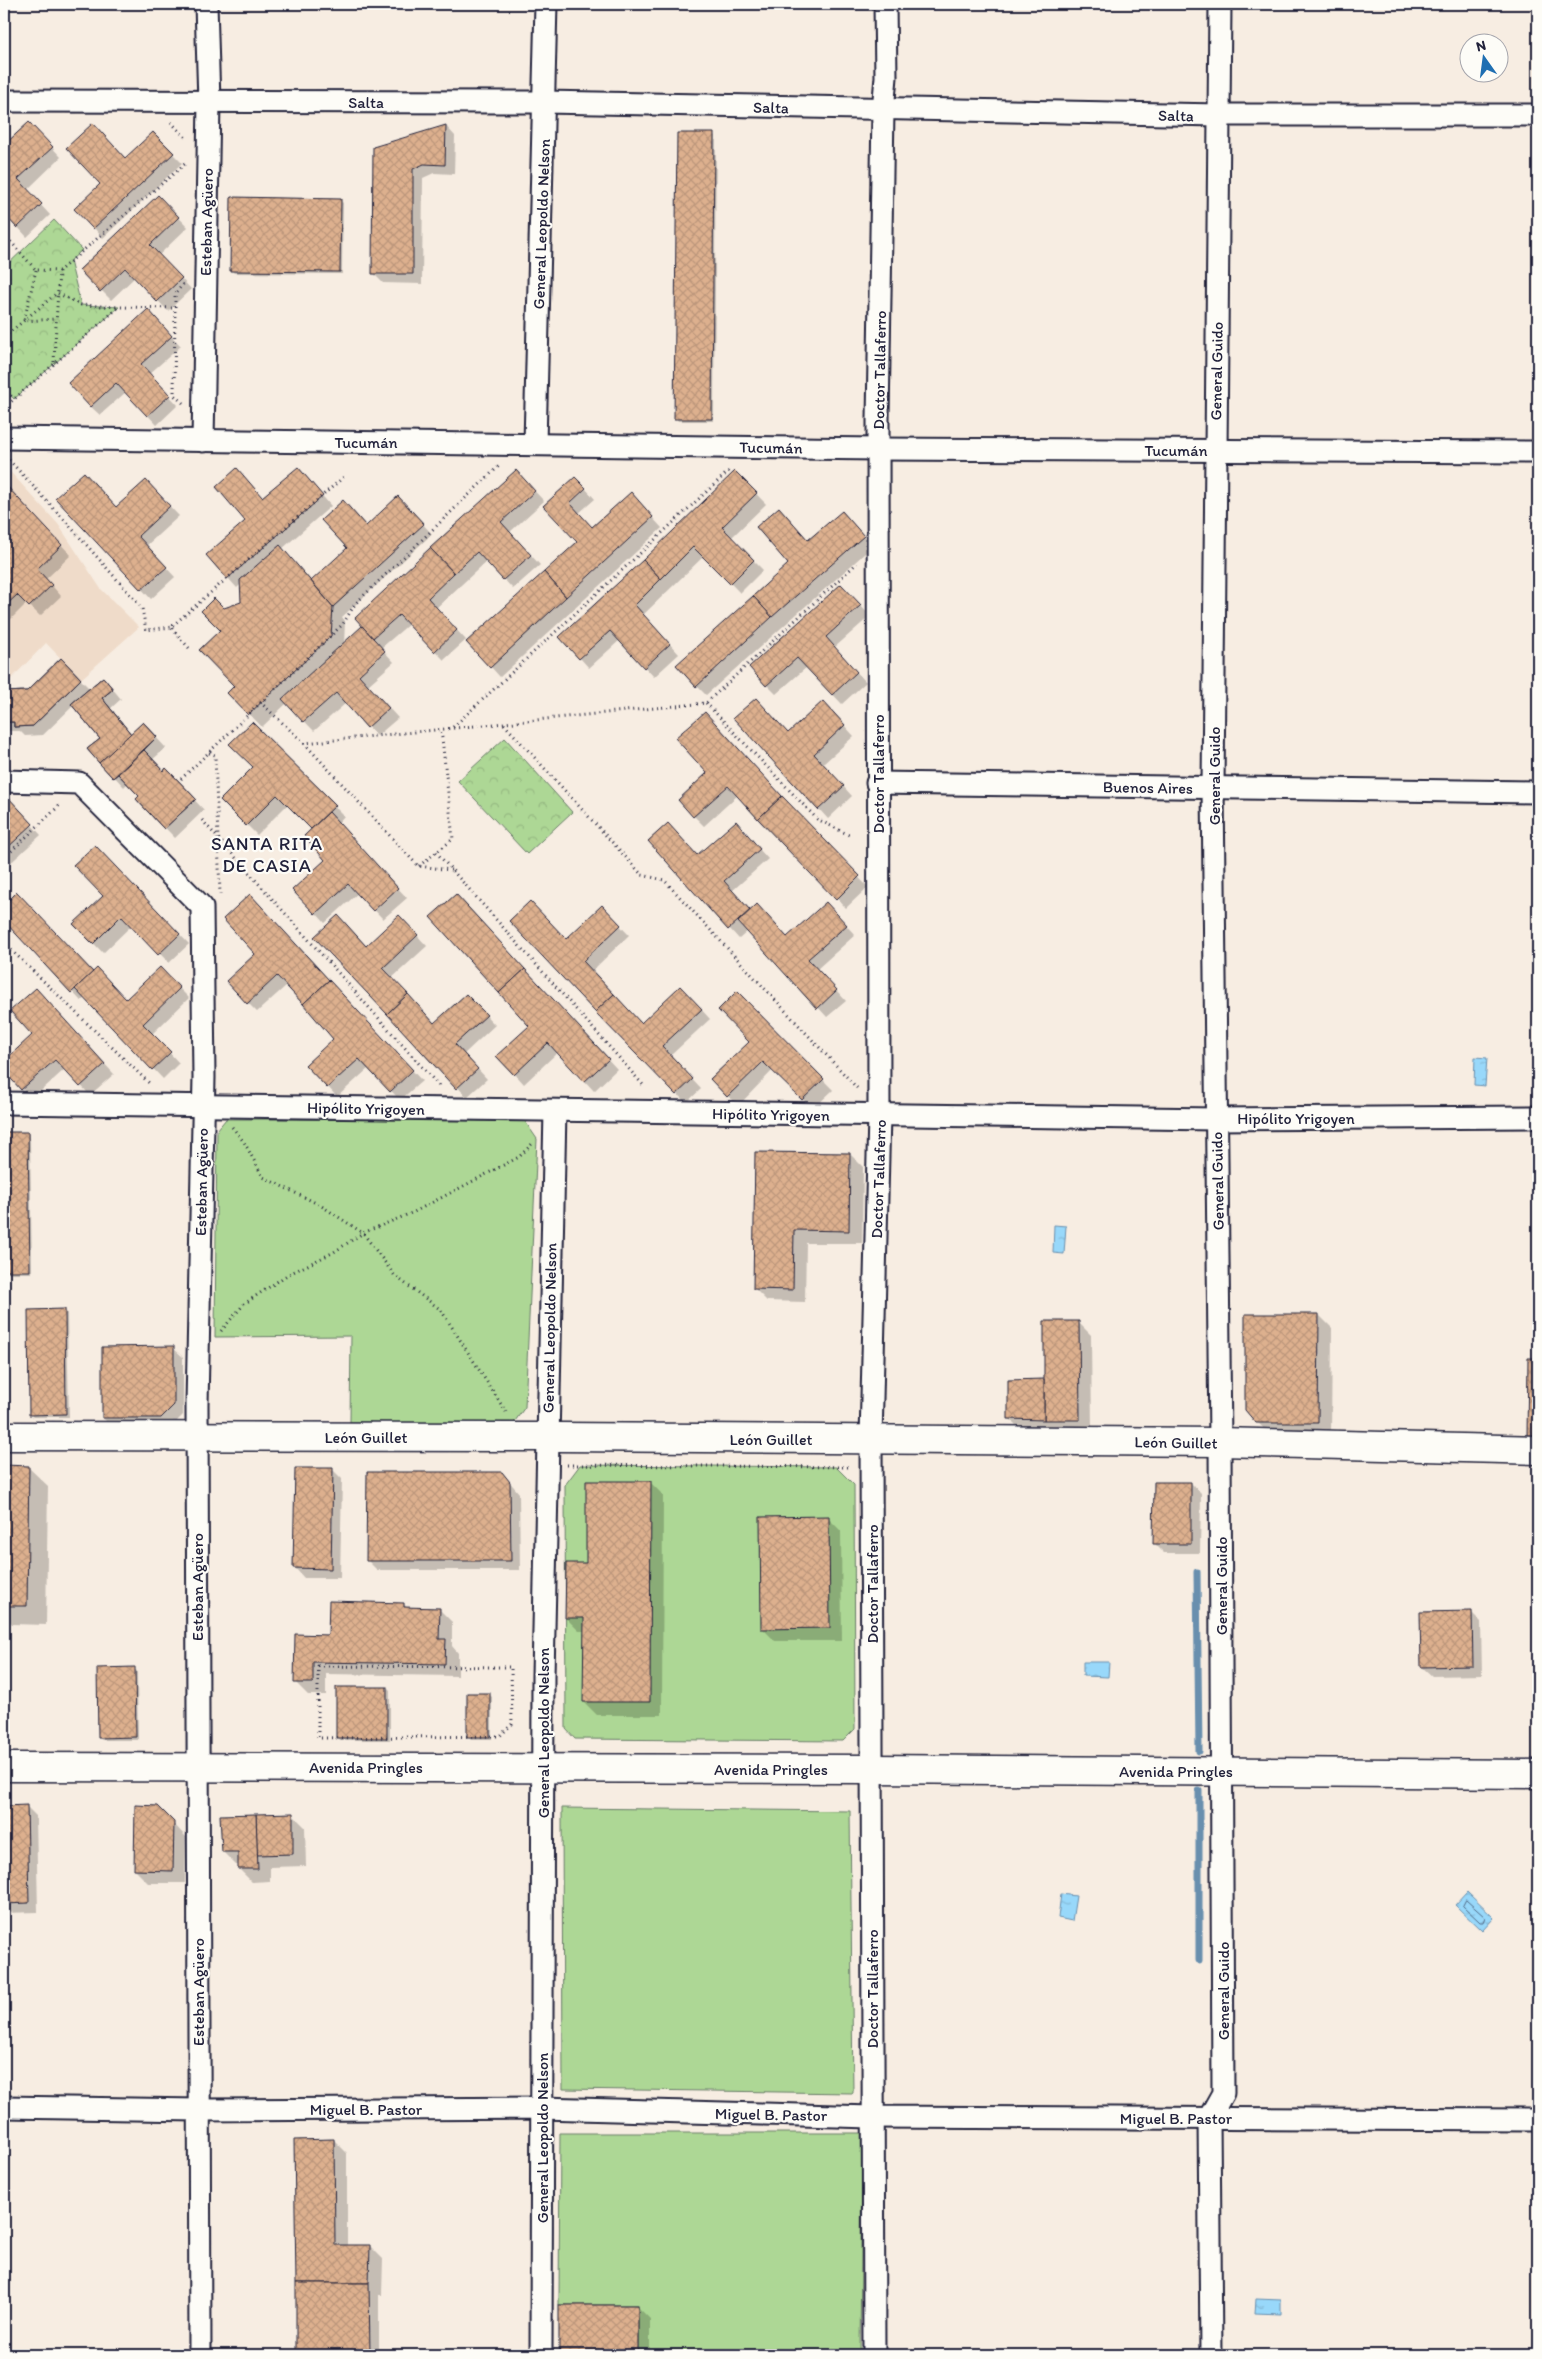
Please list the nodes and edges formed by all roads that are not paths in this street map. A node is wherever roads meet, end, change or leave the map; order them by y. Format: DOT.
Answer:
graph roads {
  1 [pos="206,4"];
  2 [pos="546,4"];
  3 [pos="885,4"];
  4 [pos="1220,4"];
  5 [pos="4,101"];
  6 [pos="209,102"];
  7 [pos="544,102"];
  8 [pos="883,110"];
  9 [pos="1538,115"];
  10 [pos="1220,116"];
  11 [pos="4,438"];
  12 [pos="203,441"];
  13 [pos="535,443"];
  14 [pos="878,449"];
  15 [pos="1216,451"];
  16 [pos="1538,452"];
  17 [pos="4,781"];
  18 [pos="877,783"];
  19 [pos="1213,788"];
  20 [pos="1538,792"];
  21 [pos="4,1103"];
  22 [pos="203,1105"];
  23 [pos="555,1111"];
  24 [pos="880,1115"];
  25 [pos="1538,1117"];
  26 [pos="1216,1119"];
  27 [pos="4,1436"];
  28 [pos="547,1437"];
  29 [pos="197,1438"];
  30 [pos="871,1439"];
  31 [pos="1220,1442"];
  32 [pos="1538,1450"];
  33 [pos="197,1766"];
  34 [pos="4,1767"];
  35 [pos="543,1768"];
  36 [pos="873,1769"];
  37 [pos="1222,1771"];
  38 [pos="1538,1774"];
  39 [pos="4,2107"];
  40 [pos="541,2108"];
  41 [pos="198,2110"];
  42 [pos="872,2117"];
  43 [pos="1209,2118"];
  44 [pos="1538,2120"];
  45 [pos="200,2355"];
  46 [pos="542,2355"];
  47 [pos="874,2355"];
  48 [pos="1211,2355"];
  1 -- 6 [label="street, Esteban Agüero"];
  2 -- 7 [label="street, General Leopoldo Nelson"];
  3 -- 8 [label="street, Doctor Tallaferro"];
  4 -- 10 [label="street, General Guido"];
  5 -- 6 [label="street, Salta"];
  6 -- 7 [label="street, Salta"];
  6 -- 12 [label="street, Esteban Agüero"];
  7 -- 8 [label="street, Salta"];
  7 -- 13 [label="street, General Leopoldo Nelson"];
  8 -- 10 [label="street, Salta"];
  8 -- 14 [label="street, Doctor Tallaferro"];
  9 -- 10 [label="street, Salta"];
  10 -- 15 [label="street, General Guido"];
  11 -- 12 [label="street, Tucumán"];
  12 -- 13 [label="street, Tucumán"];
  13 -- 14 [label="street, Tucumán"];
  14 -- 15 [label="street, Tucumán"];
  14 -- 18 [label="street, Doctor Tallaferro"];
  15 -- 16 [label="street, Tucumán"];
  15 -- 19 [label="street, General Guido"];
  17 -- 22 [label="street, Esteban Agüero"];
  18 -- 19 [label="street, Buenos Aires"];
  18 -- 24 [label="street, Doctor Tallaferro"];
  19 -- 20 [label="street, Buenos Aires"];
  19 -- 26 [label="street, General Guido"];
  21 -- 22 [label="street, Hipólito Yrigoyen"];
  22 -- 23 [label="street, Hipólito Yrigoyen"];
  22 -- 29 [label="street, Esteban Agüero"];
  23 -- 24 [label="street, Hipólito Yrigoyen"];
  23 -- 28 [label="street, General Leopoldo Nelson"];
  24 -- 26 [label="street, Hipólito Yrigoyen"];
  24 -- 30 [label="street, Doctor Tallaferro"];
  25 -- 26 [label="street, Hipólito Yrigoyen"];
  26 -- 31 [label="street, General Guido"];
  27 -- 29 [label="street, León Guillet"];
  28 -- 29 [label="street, León Guillet"];
  28 -- 30 [label="street, León Guillet"];
  28 -- 35 [label="street, General Leopoldo Nelson"];
  29 -- 33 [label="street, Esteban Agüero"];
  30 -- 31 [label="street, León Guillet"];
  30 -- 36 [label="street, Doctor Tallaferro"];
  31 -- 32 [label="street, León Guillet"];
  31 -- 37 [label="street, General Guido"];
  33 -- 34 [label="street, Avenida Pringles"];
  33 -- 35 [label="street, Avenida Pringles"];
  33 -- 41 [label="street, Esteban Agüero"];
  35 -- 36 [label="street, Avenida Pringles"];
  35 -- 40 [label="street, General Leopoldo Nelson"];
  36 -- 37 [label="street, Avenida Pringles"];
  36 -- 42 [label="street, Doctor Tallaferro"];
  37 -- 38 [label="street, Avenida Pringles"];
  37 -- 43 [label="street, General Guido"];
  39 -- 41 [label="street, Miguel B. Pastor"];
  40 -- 41 [label="street, Miguel B. Pastor"];
  40 -- 42 [label="street, Miguel B. Pastor"];
  40 -- 46 [label="street, General Leopoldo Nelson"];
  41 -- 45 [label="street, Esteban Agüero"];
  42 -- 43 [label="street, Miguel B. Pastor"];
  42 -- 47 [label="street, Doctor Tallaferro"];
  43 -- 44 [label="street, Miguel B. Pastor"];
  43 -- 48 [label="street, General Guido"];
}
